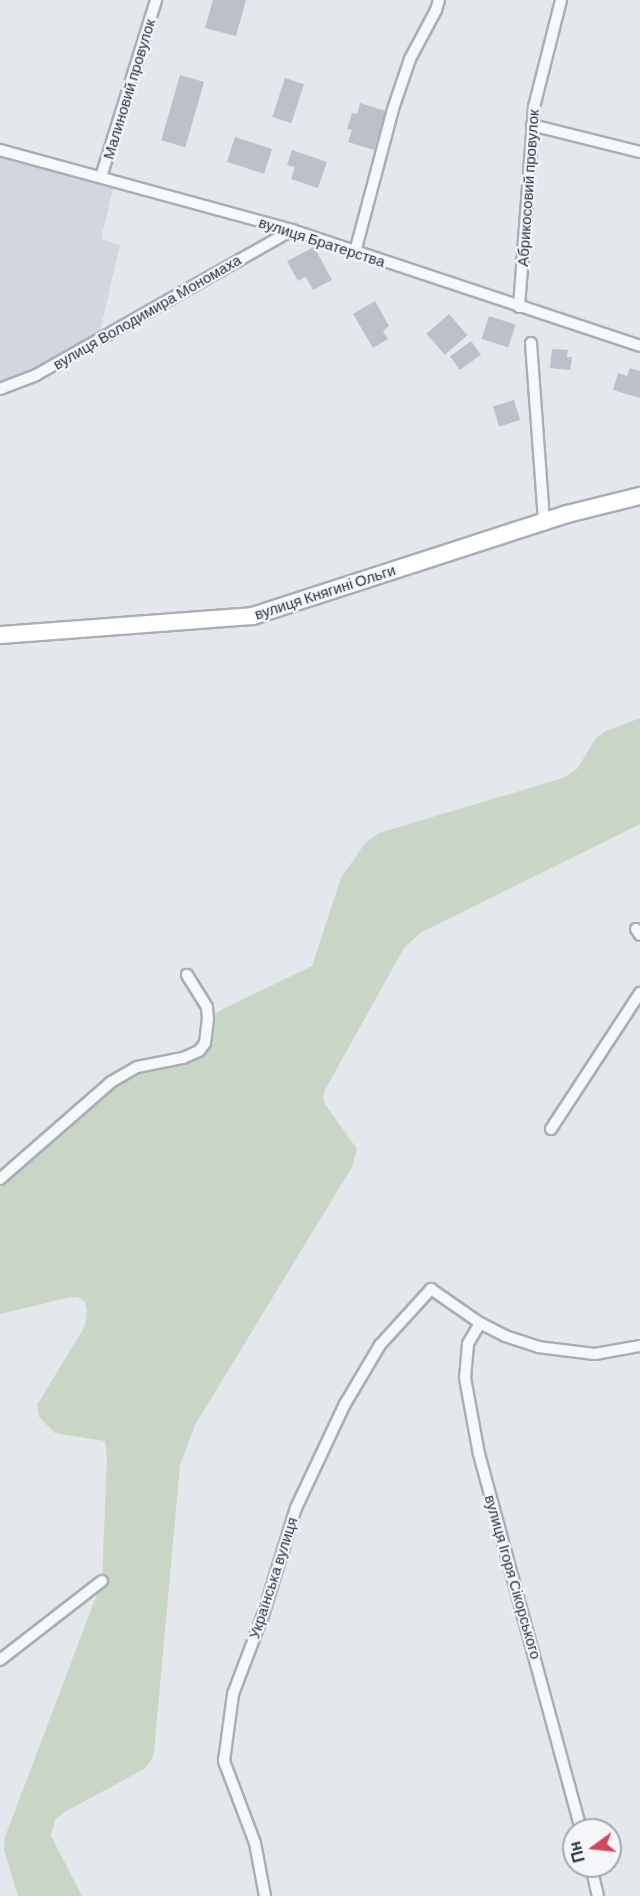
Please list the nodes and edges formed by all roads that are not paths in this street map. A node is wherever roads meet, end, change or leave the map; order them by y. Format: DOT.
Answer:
graph roads {
  1 [pos="156,0"];
  2 [pos="439,0"];
  3 [pos="561,0"];
  4 [pos="532,125"];
  5 [pos="0,150"];
  6 [pos="640,152"];
  7 [pos="101,177"];
  8 [pos="292,230"];
  9 [pos="355,252"];
  10 [pos="519,307"];
  11 [pos="531,343"];
  12 [pos="640,346"];
  13 [pos="0,390"];
  14 [pos="640,496"];
  15 [pos="544,521"];
  16 [pos="0,635"];
  17 [pos="187,975"];
  18 [pos="640,993"];
  19 [pos="551,1129"];
  20 [pos="0,1179"];
  21 [pos="480,1323"];
  22 [pos="640,1346"];
  23 [pos="102,1581"];
  24 [pos="0,1660"];
  25 [pos="578,1818"];
  26 [pos="594,1878"];
  27 [pos="265,1896"];
  28 [pos="598,1896"];
  1 -- 7 [label="street, Малиновий провулок"];
  2 -- 9 [label="street"];
  3 -- 4 [label="street, Абрикосовий провулок"];
  4 -- 6 [label="street"];
  4 -- 10 [label="street, Абрикосовий провулок"];
  5 -- 7 [label="street, вулиця Братерства"];
  7 -- 8 [label="street, вулиця Братерства"];
  8 -- 9 [label="street, вулиця Братерства"];
  8 -- 13 [label="street, вулиця Володимира Мономаха"];
  9 -- 10 [label="street, вулиця Братерства"];
  10 -- 12 [label="street, вулиця Братерства"];
  11 -- 15 [label="street"];
  14 -- 15 [label="street, вулиця Княгині Ольги"];
  15 -- 16 [label="street, вулиця Княгині Ольги"];
  17 -- 20 [label="street"];
  18 -- 19 [label="street"];
  21 -- 22 [label="street"];
  21 -- 25 [label="street, вулиця Ігоря Сікорського"];
  21 -- 27 [label="street, Українська вулиця"];
  23 -- 24 [label="street"];
  26 -- 28 [label="street"];
}
